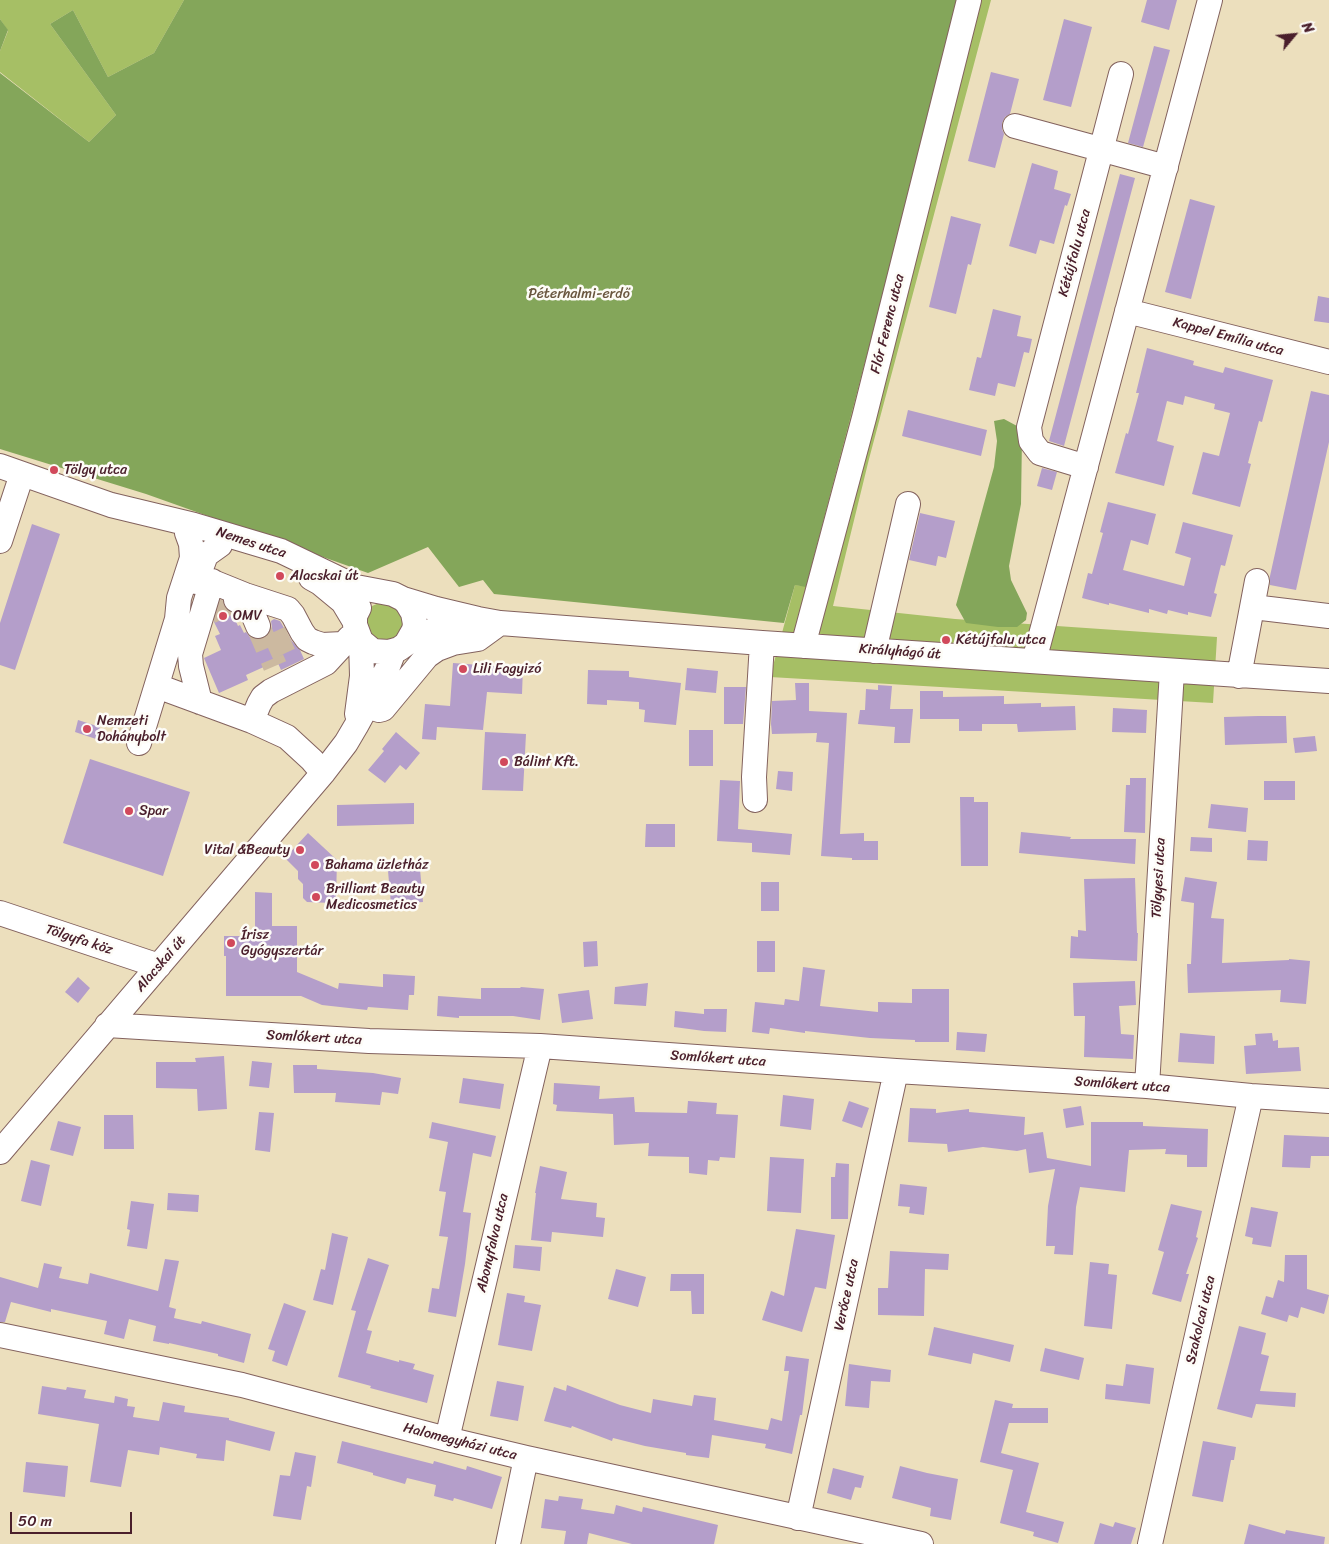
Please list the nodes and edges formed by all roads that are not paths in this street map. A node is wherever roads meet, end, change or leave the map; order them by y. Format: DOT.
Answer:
graph roads {
  1 [pos="970,0"];
  2 [pos="1210,0"];
  3 [pos="1122,74"];
  4 [pos="1015,126"];
  5 [pos="1102,150"];
  6 [pos="1166,167"];
  7 [pos="1127,311"];
  8 [pos="1329,362"];
  9 [pos="0,466"];
  10 [pos="1086,467"];
  11 [pos="22,474"];
  12 [pos="908,504"];
  13 [pos="151,514"];
  14 [pos="187,533"];
  15 [pos="0,540"];
  16 [pos="220,545"];
  17 [pos="205,578"];
  18 [pos="1258,581"];
  19 [pos="395,596"];
  20 [pos="221,607"];
  21 [pos="1253,607"];
  22 [pos="1329,616"];
  23 [pos="472,618"];
  24 [pos="177,619"];
  25 [pos="500,623"];
  26 [pos="258,626"];
  27 [pos="353,633"];
  28 [pos="762,644"];
  29 [pos="402,646"];
  30 [pos="803,646"];
  31 [pos="874,650"];
  32 [pos="1034,661"];
  33 [pos="1172,671"];
  34 [pos="1239,676"];
  35 [pos="1329,682"];
  36 [pos="157,686"];
  37 [pos="200,702"];
  38 [pos="361,716"];
  39 [pos="252,721"];
  40 [pos="139,743"];
  41 [pos="323,773"];
  42 [pos="756,800"];
  43 [pos="0,913"];
  44 [pos="159,966"];
  45 [pos="107,1025"];
  46 [pos="540,1046"];
  47 [pos="896,1071"];
  48 [pos="1147,1086"];
  49 [pos="1251,1096"];
  50 [pos="1329,1100"];
  51 [pos="0,1152"];
  52 [pos="0,1335"];
  53 [pos="447,1439"];
  54 [pos="526,1458"];
  55 [pos="798,1518"];
  56 [pos="508,1544"];
  57 [pos="921,1544"];
  58 [pos="1150,1544"];
  1 -- 30 [label="street, Flór Ferenc utca"];
  2 -- 6 [label="street"];
  3 -- 5 [label="street, Kétújfalu utca"];
  4 -- 5 [label="street"];
  5 -- 6 [label="street"];
  5 -- 10 [label="street, Kétújfalu utca"];
  6 -- 7 [label="street"];
  7 -- 8 [label="street, Kappel Emília utca"];
  7 -- 10 [label="street"];
  9 -- 11 [label="street, Nemes utca"];
  10 -- 32 [label="street"];
  11 -- 13 [label="street, Nemes utca"];
  11 -- 15 [label="street"];
  12 -- 31 [label="street"];
  13 -- 14 [label="street, Nemes utca"];
  13 -- 19 [label="street, Nemes utca"];
  14 -- 16 [label="street, Nemes utca"];
  14 -- 24 [label="street"];
  16 -- 17 [label="street"];
  16 -- 27 [label="street, Nemes utca"];
  17 -- 20 [label="street"];
  17 -- 20 [label="street"];
  17 -- 24 [label="street"];
  18 -- 21 [label="street"];
  19 -- 23 [label="street, Királyhágó út"];
  19 -- 27 [label="street"];
  19 -- 29 [label="street"];
  20 -- 26 [label="street"];
  20 -- 27 [label="street"];
  20 -- 37 [label="street"];
  21 -- 22 [label="street"];
  21 -- 34 [label="street"];
  23 -- 25 [label="street, Királyhágó út"];
  23 -- 29 [label="street, Királyhágó út"];
  24 -- 36 [label="street"];
  25 -- 28 [label="street, Királyhágó út"];
  25 -- 38 [label="street"];
  27 -- 29 [label="street"];
  27 -- 38 [label="street, Alacskai út"];
  27 -- 39 [label="street"];
  28 -- 30 [label="street, Királyhágó út"];
  28 -- 42 [label="street"];
  29 -- 38 [label="street, Alacskai út"];
  30 -- 31 [label="street, Királyhágó út"];
  31 -- 32 [label="street, Királyhágó út"];
  32 -- 33 [label="street, Királyhágó út"];
  33 -- 34 [label="street, Királyhágó út"];
  33 -- 48 [label="street, Tölgyesi utca"];
  34 -- 35 [label="street, Királyhágó út"];
  36 -- 37 [label="street"];
  36 -- 40 [label="street"];
  37 -- 39 [label="street"];
  38 -- 41 [label="street, Alacskai út"];
  39 -- 41 [label="street"];
  41 -- 44 [label="street, Alacskai út"];
  43 -- 44 [label="street, Tölgyfa köz"];
  44 -- 45 [label="street, Alacskai út"];
  45 -- 46 [label="street, Somlókert utca"];
  45 -- 51 [label="street, Alacskai út"];
  46 -- 47 [label="street, Somlókert utca"];
  46 -- 53 [label="street, Abonyfalva utca"];
  47 -- 48 [label="street, Somlókert utca"];
  47 -- 55 [label="street, Verőce utca"];
  48 -- 49 [label="street, Somlókert utca"];
  49 -- 50 [label="street, Somlókert utca"];
  49 -- 58 [label="street, Szakolcai utca"];
  52 -- 53 [label="street, Halomegyházi utca"];
  53 -- 54 [label="street, Halomegyházi utca"];
  54 -- 55 [label="street, Halomegyházi utca"];
  54 -- 56 [label="street"];
  55 -- 57 [label="street, Halomegyházi utca"];
}
